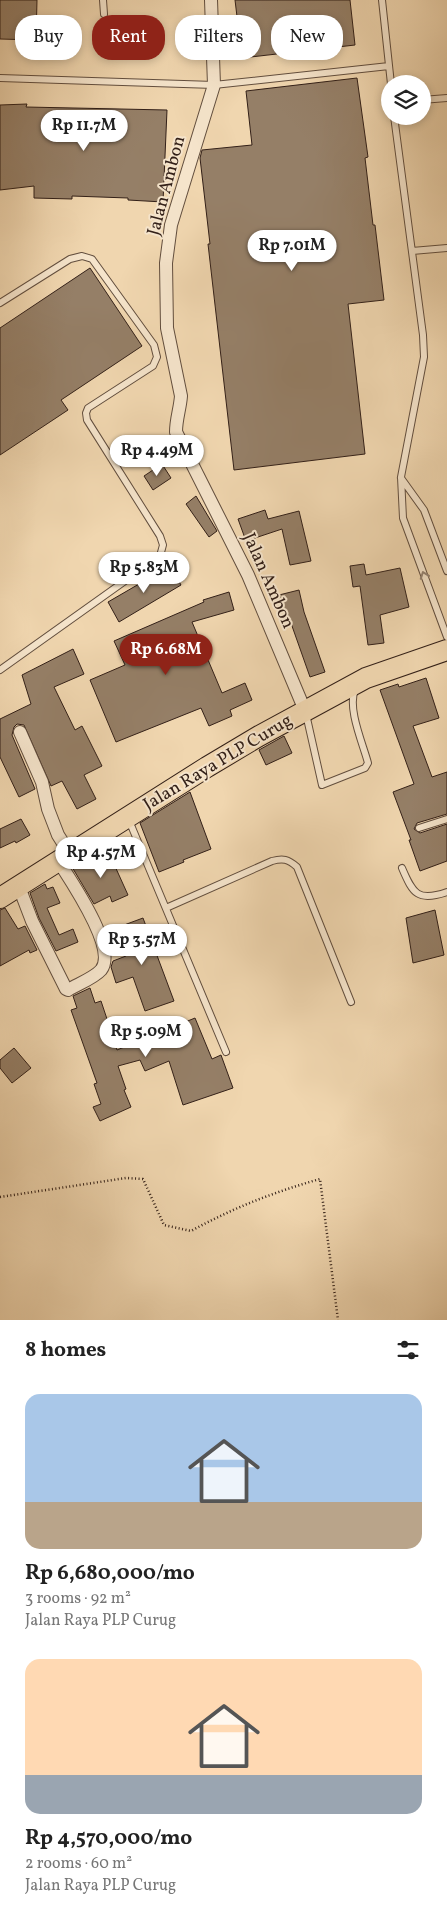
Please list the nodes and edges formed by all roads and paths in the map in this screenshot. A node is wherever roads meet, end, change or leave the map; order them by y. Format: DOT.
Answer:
graph roads {
  1 [pos="104,0"];
  2 [pos="211,0"];
  3 [pos="382,0"];
  4 [pos="104,14"];
  5 [pos="389,66"];
  6 [pos="390,75"];
  7 [pos="0,78"];
  8 [pos="214,85"];
  9 [pos="447,98"];
  10 [pos="431,99"];
  11 [pos="395,125"];
  12 [pos="447,248"];
  13 [pos="412,251"];
  14 [pos="0,302"];
  15 [pos="401,478"];
  16 [pos="447,571"];
  17 [pos="447,637"];
  18 [pos="447,650"];
  19 [pos="0,670"];
  20 [pos="358,682"];
  21 [pos="306,713"];
  22 [pos="20,732"];
  23 [pos="128,817"];
  24 [pos="447,819"];
  25 [pos="419,828"];
  26 [pos="64,858"];
  27 [pos="402,868"];
  28 [pos="19,886"];
  29 [pos="447,892"];
  30 [pos="0,898"];
  31 [pos="166,908"];
  32 [pos="351,1002"];
  33 [pos="226,1052"];
  34 [pos="0,1197"];
  35 [pos="338,1320"];
  1 -- 4 [label="lane"];
  2 -- 8 [label="street, Jalan Ambon"];
  3 -- 5 [label="lane"];
  5 -- 6 [label="lane"];
  5 -- 8 [label="lane"];
  7 -- 8 [label="lane"];
  8 -- 21 [label="street, Jalan Ambon"];
  9 -- 10 [label="lane"];
  11 -- 13 [label="lane"];
  12 -- 13 [label="lane"];
  13 -- 15 [label="lane"];
  14 -- 19 [label="lane"];
  15 -- 16 [label="lane"];
  17 -- 15 [label="lane, one-way"];
  18 -- 20 [label="main road, Jalan Raya PLP Curug"];
  20 -- 21 [label="main road, Jalan Raya PLP Curug"];
  20 -- 21 [label="lane"];
  21 -- 23 [label="main road, Jalan Raya PLP Curug"];
  22 -- 26 [label="street"];
  23 -- 26 [label="main road, Jalan Raya PLP Curug"];
  23 -- 31 [label="lane"];
  24 -- 25 [label="lane"];
  26 -- 28 [label="main road, Jalan Raya PLP Curug"];
  26 -- 28 [label="street"];
  27 -- 29 [label="lane"];
  28 -- 30 [label="main road, Jalan Raya PLP Curug"];
  31 -- 32 [label="lane"];
  31 -- 33 [label="lane"];
  34 -- 35 [label="path"];
}
